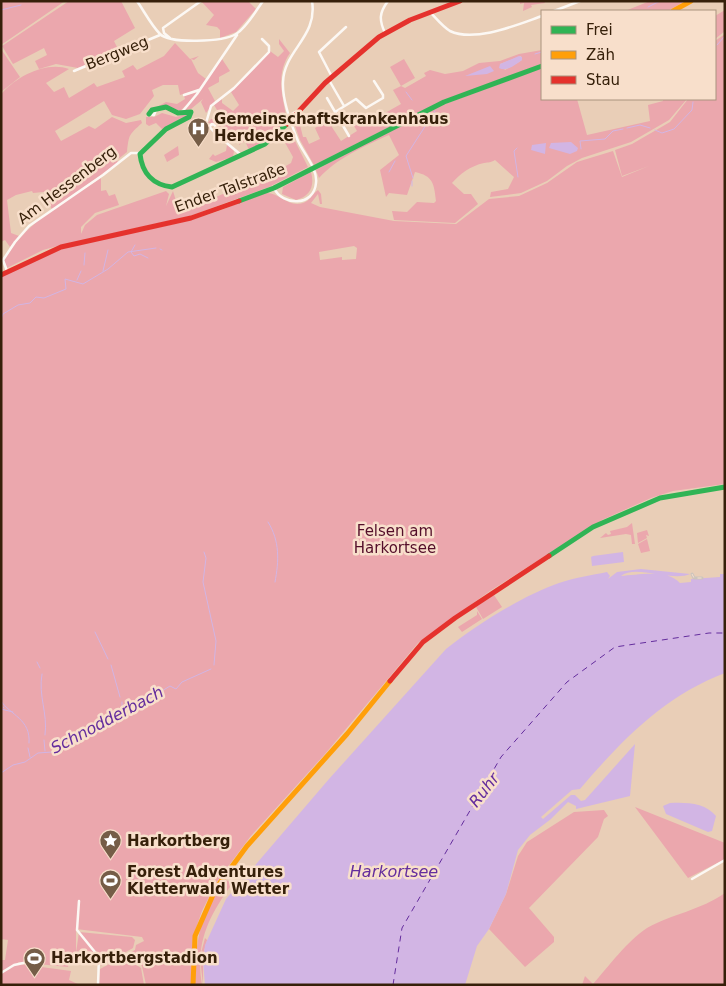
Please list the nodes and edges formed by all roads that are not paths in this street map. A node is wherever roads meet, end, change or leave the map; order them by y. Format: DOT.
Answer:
graph roads {
  1 [pos="137,1"];
  2 [pos="201,1"];
  3 [pos="263,1"];
  4 [pos="312,1"];
  5 [pos="388,1"];
  6 [pos="460,1"];
  7 [pos="580,1"];
  8 [pos="691,1"];
  9 [pos="557,10"];
  10 [pos="675,10"];
  11 [pos="430,12"];
  12 [pos="541,16"];
  13 [pos="346,27"];
  14 [pos="385,33"];
  15 [pos="160,34"];
  16 [pos="237,34"];
  17 [pos="170,39"];
  18 [pos="262,39"];
  19 [pos="541,66"];
  20 [pos="74,71"];
  21 [pos="331,78"];
  22 [pos="374,81"];
  23 [pos="200,89"];
  24 [pos="184,95"];
  25 [pos="327,98"];
  26 [pos="344,106"];
  27 [pos="335,112"];
  28 [pos="181,113"];
  29 [pos="149,114"];
  30 [pos="291,118"];
  31 [pos="209,120"];
  32 [pos="206,123"];
  33 [pos="209,127"];
  34 [pos="216,133"];
  35 [pos="349,136"];
  36 [pos="140,153"];
  37 [pos="240,154"];
  38 [pos="276,186"];
  39 [pos="281,196"];
  40 [pos="7,271"];
  41 [pos="1,275"];
  42 [pos="725,487"];
  43 [pos="725,860"];
  44 [pos="692,879"];
  45 [pos="79,900"];
  46 [pos="28,962"];
  47 [pos="1,973"];
  48 [pos="98,985"];
  49 [pos="193,985"];
  1 -- 15 [label="street, Bergweg"];
  2 -- 17 [label="street, Bergweg"];
  3 -- 16 [label="street"];
  4 -- 30 [label="street"];
  5 -- 14 [label="street"];
  6 -- 11 [label="main road"];
  7 -- 9 [label="street"];
  8 -- 10 [label="main road"];
  11 -- 12 [label="street"];
  11 -- 14 [label="main road"];
  13 -- 21 [label="street"];
  14 -- 21 [label="main road"];
  15 -- 17 [label="street, Bergweg"];
  15 -- 20 [label="street, Bergweg"];
  16 -- 17 [label="street, Bergweg"];
  16 -- 23 [label="street"];
  18 -- 32 [label="street"];
  19 -- 38 [label="main road, Ender Talstraße"];
  21 -- 26 [label="street"];
  21 -- 30 [label="main road"];
  22 -- 26 [label="street"];
  23 -- 24 [label="street"];
  23 -- 28 [label="street"];
  25 -- 27 [label="street"];
  26 -- 27 [label="street"];
  27 -- 35 [label="street"];
  28 -- 29 [label="main road"];
  28 -- 36 [label="main road, Am Hessenberg"];
  30 -- 37 [label="main road"];
  30 -- 39 [label="street"];
  31 -- 32 [label="street"];
  32 -- 33 [label="street"];
  33 -- 34 [label="street"];
  33 -- 34 [label="street"];
  34 -- 37 [label="street"];
  36 -- 37 [label="main road, Am Hessenberg"];
  36 -- 40 [label="street, Am Hessenberg"];
  38 -- 39 [label="street"];
  38 -- 39 [label="street"];
  38 -- 40 [label="main road, Ender Talstraße"];
  40 -- 41 [label="main road, Ender Talstraße"];
  42 -- 49 [label="main road"];
  43 -- 44 [label="street"];
  45 -- 48 [label="street"];
  46 -- 47 [label="street"];
}
